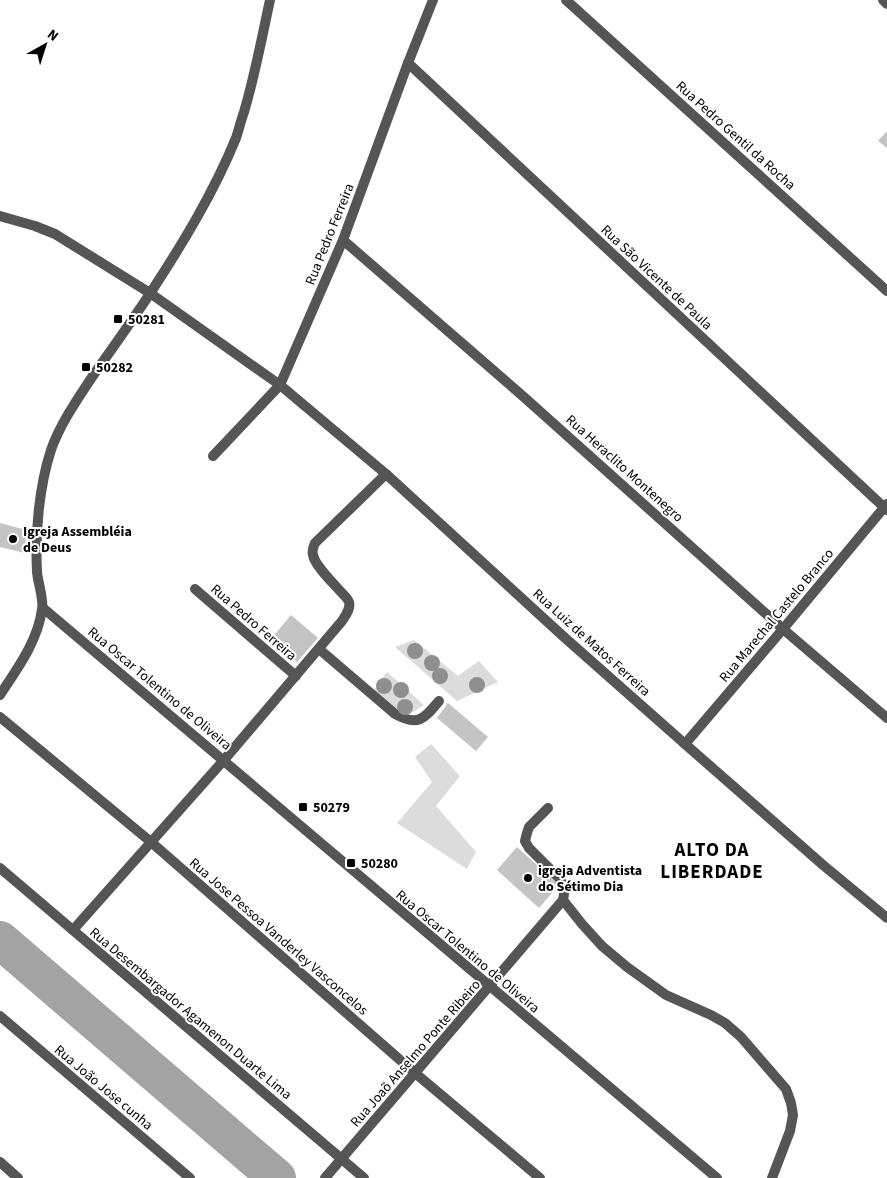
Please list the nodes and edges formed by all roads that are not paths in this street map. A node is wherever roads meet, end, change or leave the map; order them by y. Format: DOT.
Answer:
graph roads {
  1 [pos="270,0"];
  2 [pos="433,0"];
  3 [pos="566,0"];
  4 [pos="883,0"];
  5 [pos="887,4"];
  6 [pos="408,64"];
  7 [pos="0,216"];
  8 [pos="343,240"];
  9 [pos="887,291"];
  10 [pos="150,294"];
  11 [pos="280,385"];
  12 [pos="213,456"];
  13 [pos="386,474"];
  14 [pos="886,507"];
  15 [pos="195,589"];
  16 [pos="43,608"];
  17 [pos="783,629"];
  18 [pos="319,649"];
  19 [pos="296,676"];
  20 [pos="0,695"];
  21 [pos="440,702"];
  22 [pos="0,717"];
  23 [pos="887,718"];
  24 [pos="685,744"];
  25 [pos="224,760"];
  26 [pos="548,808"];
  27 [pos="151,842"];
  28 [pos="0,868"];
  29 [pos="563,900"];
  30 [pos="887,918"];
  31 [pos="73,930"];
  32 [pos="490,987"];
  33 [pos="0,1016"];
  34 [pos="415,1073"];
  35 [pos="341,1159"];
  36 [pos="0,1162"];
  37 [pos="18,1178"];
  38 [pos="190,1178"];
  39 [pos="325,1178"];
  40 [pos="364,1178"];
  41 [pos="540,1178"];
  42 [pos="717,1178"];
  43 [pos="772,1178"];
  1 -- 10 [label="street"];
  2 -- 6 [label="street, Rua Pedro Ferreira"];
  3 -- 9 [label="street, Rua Pedro Gentil da Rocha"];
  4 -- 5 [label="street"];
  6 -- 8 [label="street, Rua Pedro Ferreira"];
  6 -- 14 [label="street, Rua São Vicente de Paula"];
  7 -- 10 [label="street, Rua Luiz de Matos Ferreira"];
  8 -- 11 [label="street, Rua Pedro Ferreira"];
  8 -- 17 [label="street, Rua Heraclito Montenegro"];
  10 -- 11 [label="street, Rua Luiz de Matos Ferreira"];
  10 -- 16 [label="street"];
  11 -- 12 [label="street, Rua Pedro Ferreira"];
  11 -- 13 [label="street, Rua Luiz de Matos Ferreira"];
  13 -- 18 [label="street"];
  13 -- 24 [label="street, Rua Luiz de Matos Ferreira"];
  14 -- 17 [label="street, Rua Marechal Castelo Branco"];
  15 -- 19 [label="street, Rua Pedro Ferreira"];
  16 -- 20 [label="street"];
  16 -- 25 [label="street, Rua Oscar Tolentino de Oliveira"];
  17 -- 23 [label="street, Rua Heraclito Montenegro"];
  17 -- 24 [label="street, Rua Marechal Castelo Branco"];
  18 -- 19 [label="street"];
  18 -- 21 [label="street"];
  19 -- 25 [label="street"];
  22 -- 27 [label="street, Rua Jose Pessoa Vanderley Vasconcelos"];
  24 -- 30 [label="street, Rua Luiz de Matos Ferreira"];
  25 -- 27 [label="street"];
  25 -- 32 [label="street, Rua Oscar Tolentino de Oliveira"];
  26 -- 29 [label="street"];
  27 -- 31 [label="street"];
  27 -- 34 [label="street, Rua Jose Pessoa Vanderley Vasconcelos"];
  28 -- 31 [label="street, Rua Desembargador Agamenon Duarte Lima"];
  29 -- 32 [label="street, Rua Joaõ Anselmo Ponte Ribeiro"];
  29 -- 43 [label="street"];
  31 -- 35 [label="street, Rua Desembargador Agamenon Duarte Lima"];
  32 -- 34 [label="street, Rua Joaõ Anselmo Ponte Ribeiro"];
  32 -- 42 [label="street, Rua Oscar Tolentino de Oliveira"];
  33 -- 38 [label="street, Rua João Jose cunha"];
  34 -- 35 [label="street, Rua Joaõ Anselmo Ponte Ribeiro"];
  34 -- 41 [label="street, Rua Jose Pessoa Vanderley Vasconcelos"];
  35 -- 39 [label="street, Rua Joaõ Anselmo Ponte Ribeiro"];
  35 -- 40 [label="street, Rua Desembargador Agamenon Duarte Lima"];
  36 -- 37 [label="street"];
}
